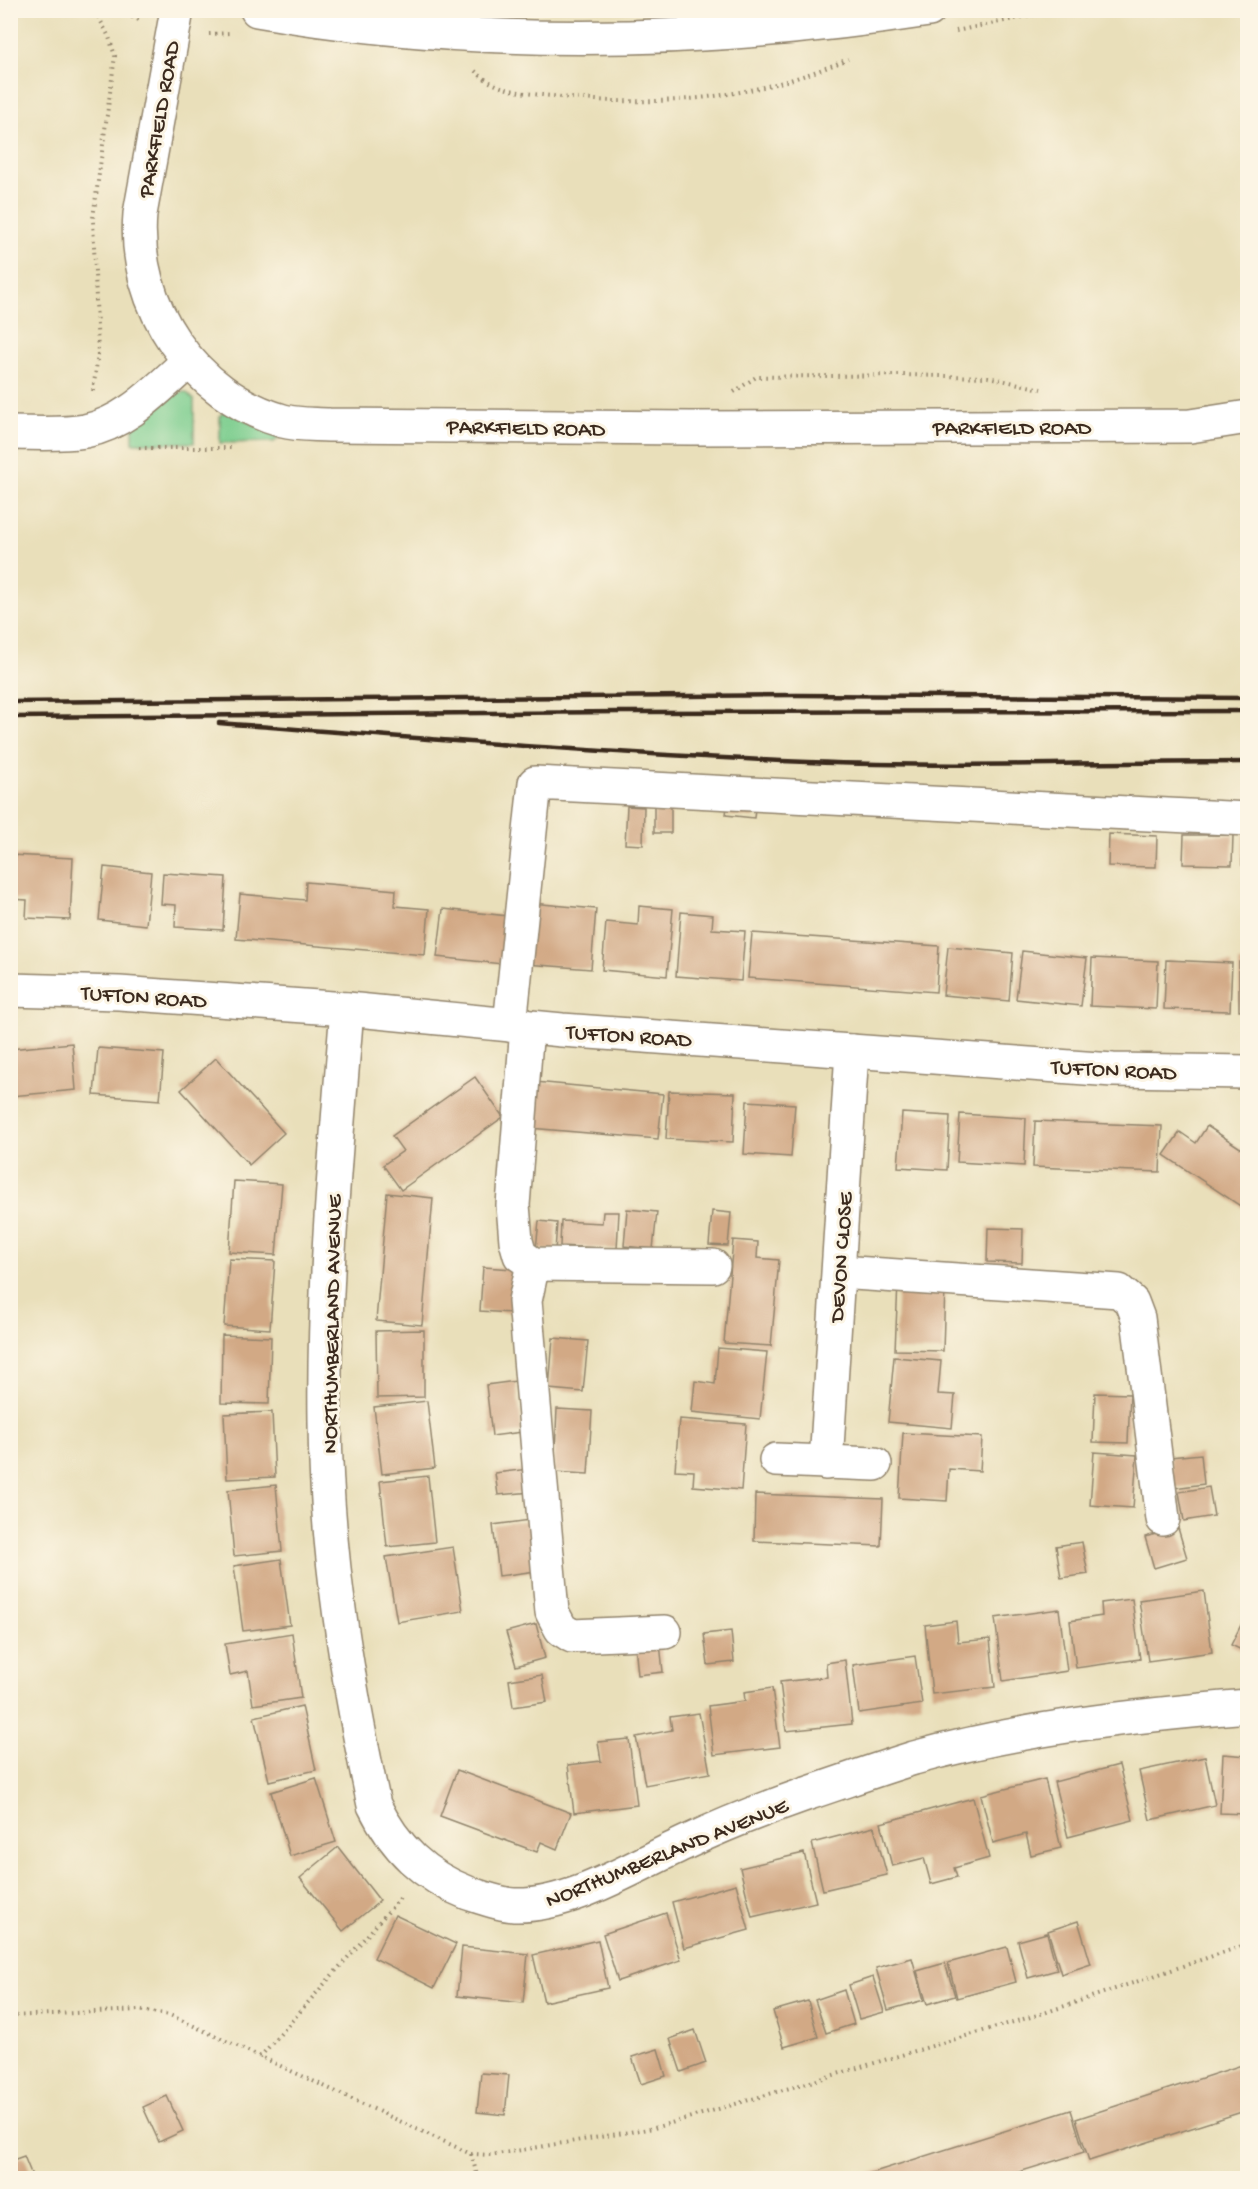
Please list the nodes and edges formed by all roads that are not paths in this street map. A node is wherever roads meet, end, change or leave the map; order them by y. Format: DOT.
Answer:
graph roads {
  1 [pos="177,10"];
  2 [pos="257,10"];
  3 [pos="929,10"];
  4 [pos="469,22"];
  5 [pos="189,361"];
  6 [pos="1248,417"];
  7 [pos="10,433"];
  8 [pos="1248,819"];
  9 [pos="10,990"];
  10 [pos="347,1009"];
  11 [pos="518,1026"];
  12 [pos="852,1051"];
  13 [pos="1248,1072"];
  14 [pos="533,1264"];
  15 [pos="713,1266"];
  16 [pos="839,1272"];
  17 [pos="776,1460"];
  18 [pos="826,1463"];
  19 [pos="875,1464"];
  20 [pos="1163,1519"];
  21 [pos="664,1632"];
  22 [pos="1248,1706"];
  1 -- 5 [label="street, PARKFIELD ROAD"];
  2 -- 4 [label="street"];
  3 -- 4 [label="street"];
  5 -- 6 [label="street, PARKFIELD ROAD"];
  5 -- 7 [label="street"];
  8 -- 11 [label="street"];
  9 -- 10 [label="street, TUFTON ROAD"];
  10 -- 11 [label="street, TUFTON ROAD"];
  10 -- 22 [label="street, NORTHUMBERLAND AVENUE"];
  11 -- 12 [label="street, TUFTON ROAD"];
  11 -- 14 [label="street"];
  12 -- 13 [label="street, TUFTON ROAD"];
  12 -- 16 [label="street, DEVON CLOSE"];
  14 -- 15 [label="street"];
  14 -- 21 [label="street"];
  16 -- 18 [label="street, DEVON CLOSE"];
  16 -- 20 [label="street"];
  17 -- 18 [label="street"];
  18 -- 19 [label="street"];
}
